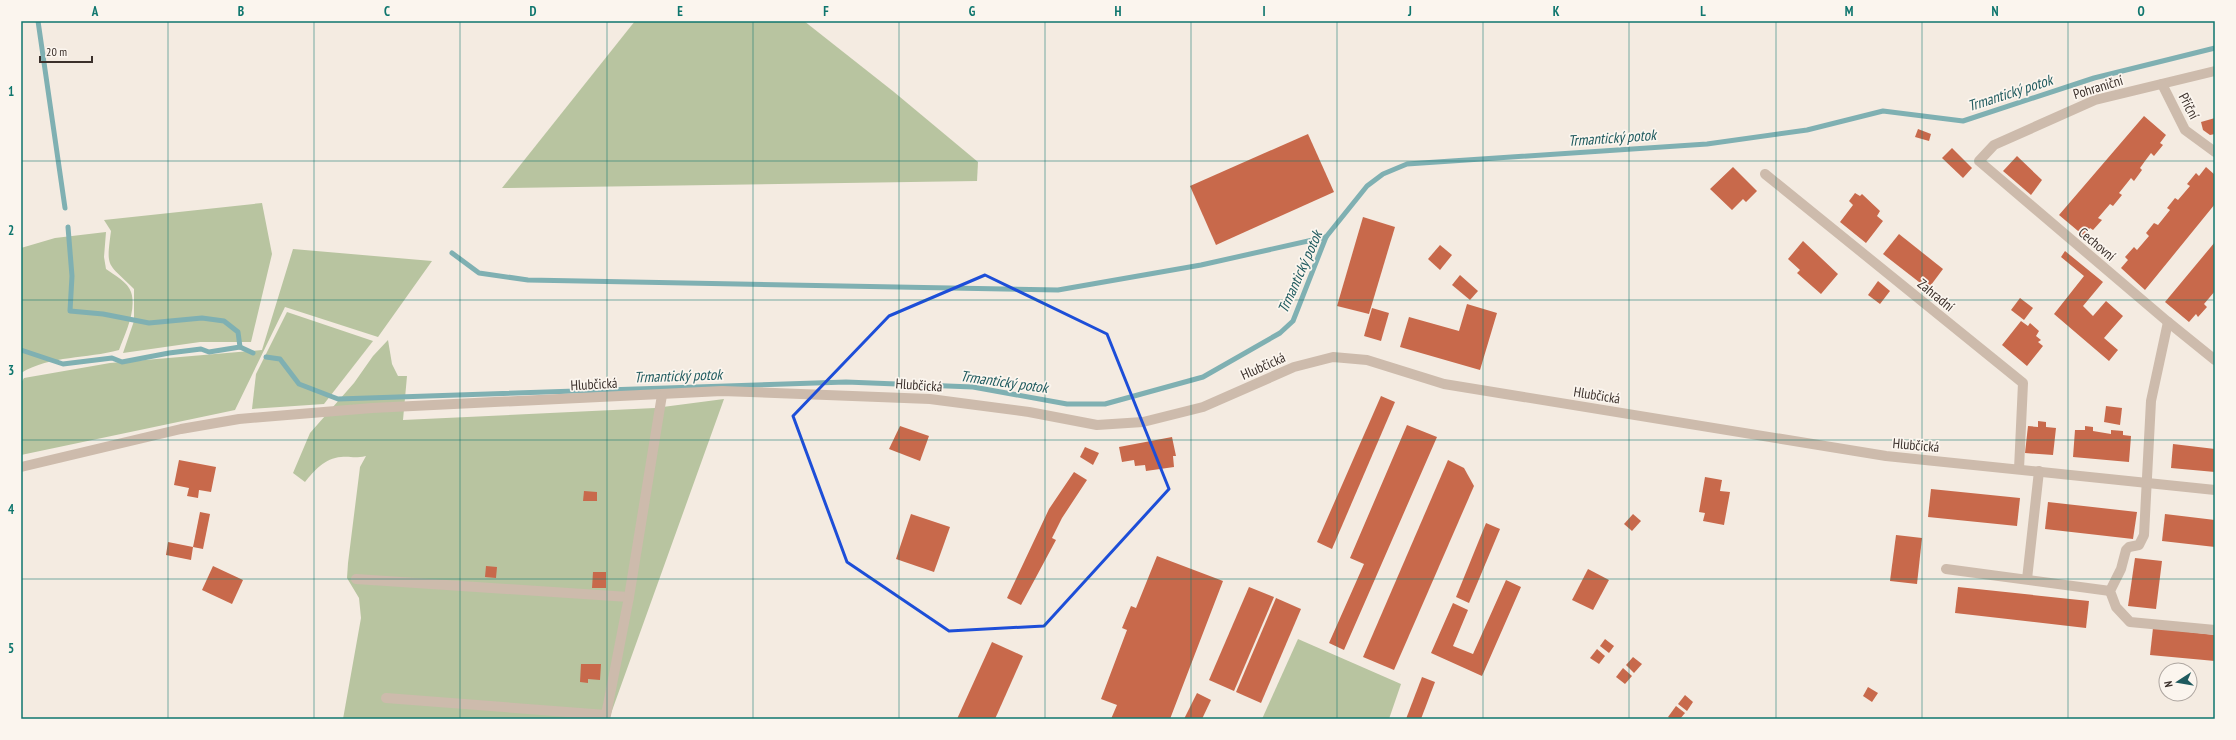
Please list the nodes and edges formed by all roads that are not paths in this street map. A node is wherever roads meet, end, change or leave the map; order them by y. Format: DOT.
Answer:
graph roads {
  1 [pos="2215,71"];
  2 [pos="2162,84"];
  3 [pos="1994,145"];
  4 [pos="2215,152"];
  5 [pos="1765,174"];
  6 [pos="2168,322"];
  7 [pos="2215,360"];
  8 [pos="662,395"];
  9 [pos="21,467"];
  10 [pos="2018,469"];
  11 [pos="2039,471"];
  12 [pos="2146,483"];
  13 [pos="2215,490"];
  14 [pos="1946,569"];
  15 [pos="356,579"];
  16 [pos="2027,579"];
  17 [pos="2110,591"];
  18 [pos="629,597"];
  19 [pos="2215,630"];
  20 [pos="386,698"];
  1 -- 2 [label="street, Pohraniční"];
  2 -- 3 [label="street, Pohraniční"];
  2 -- 4 [label="street, Příční"];
  3 -- 6 [label="street, Cechovní"];
  5 -- 10 [label="street, Zahradní"];
  6 -- 7 [label="street, Cechovní"];
  6 -- 12 [label="street"];
  8 -- 9 [label="street, Hlubčická"];
  8 -- 10 [label="street, Hlubčická"];
  8 -- 18 [label="street"];
  10 -- 11 [label="street, Hlubčická"];
  11 -- 12 [label="street, Hlubčická"];
  11 -- 16 [label="street"];
  12 -- 13 [label="street, Hlubčická"];
  12 -- 17 [label="street"];
  14 -- 16 [label="street"];
  15 -- 18 [label="street"];
  16 -- 17 [label="street"];
  17 -- 19 [label="street"];
  18 -- 20 [label="street"];
}
